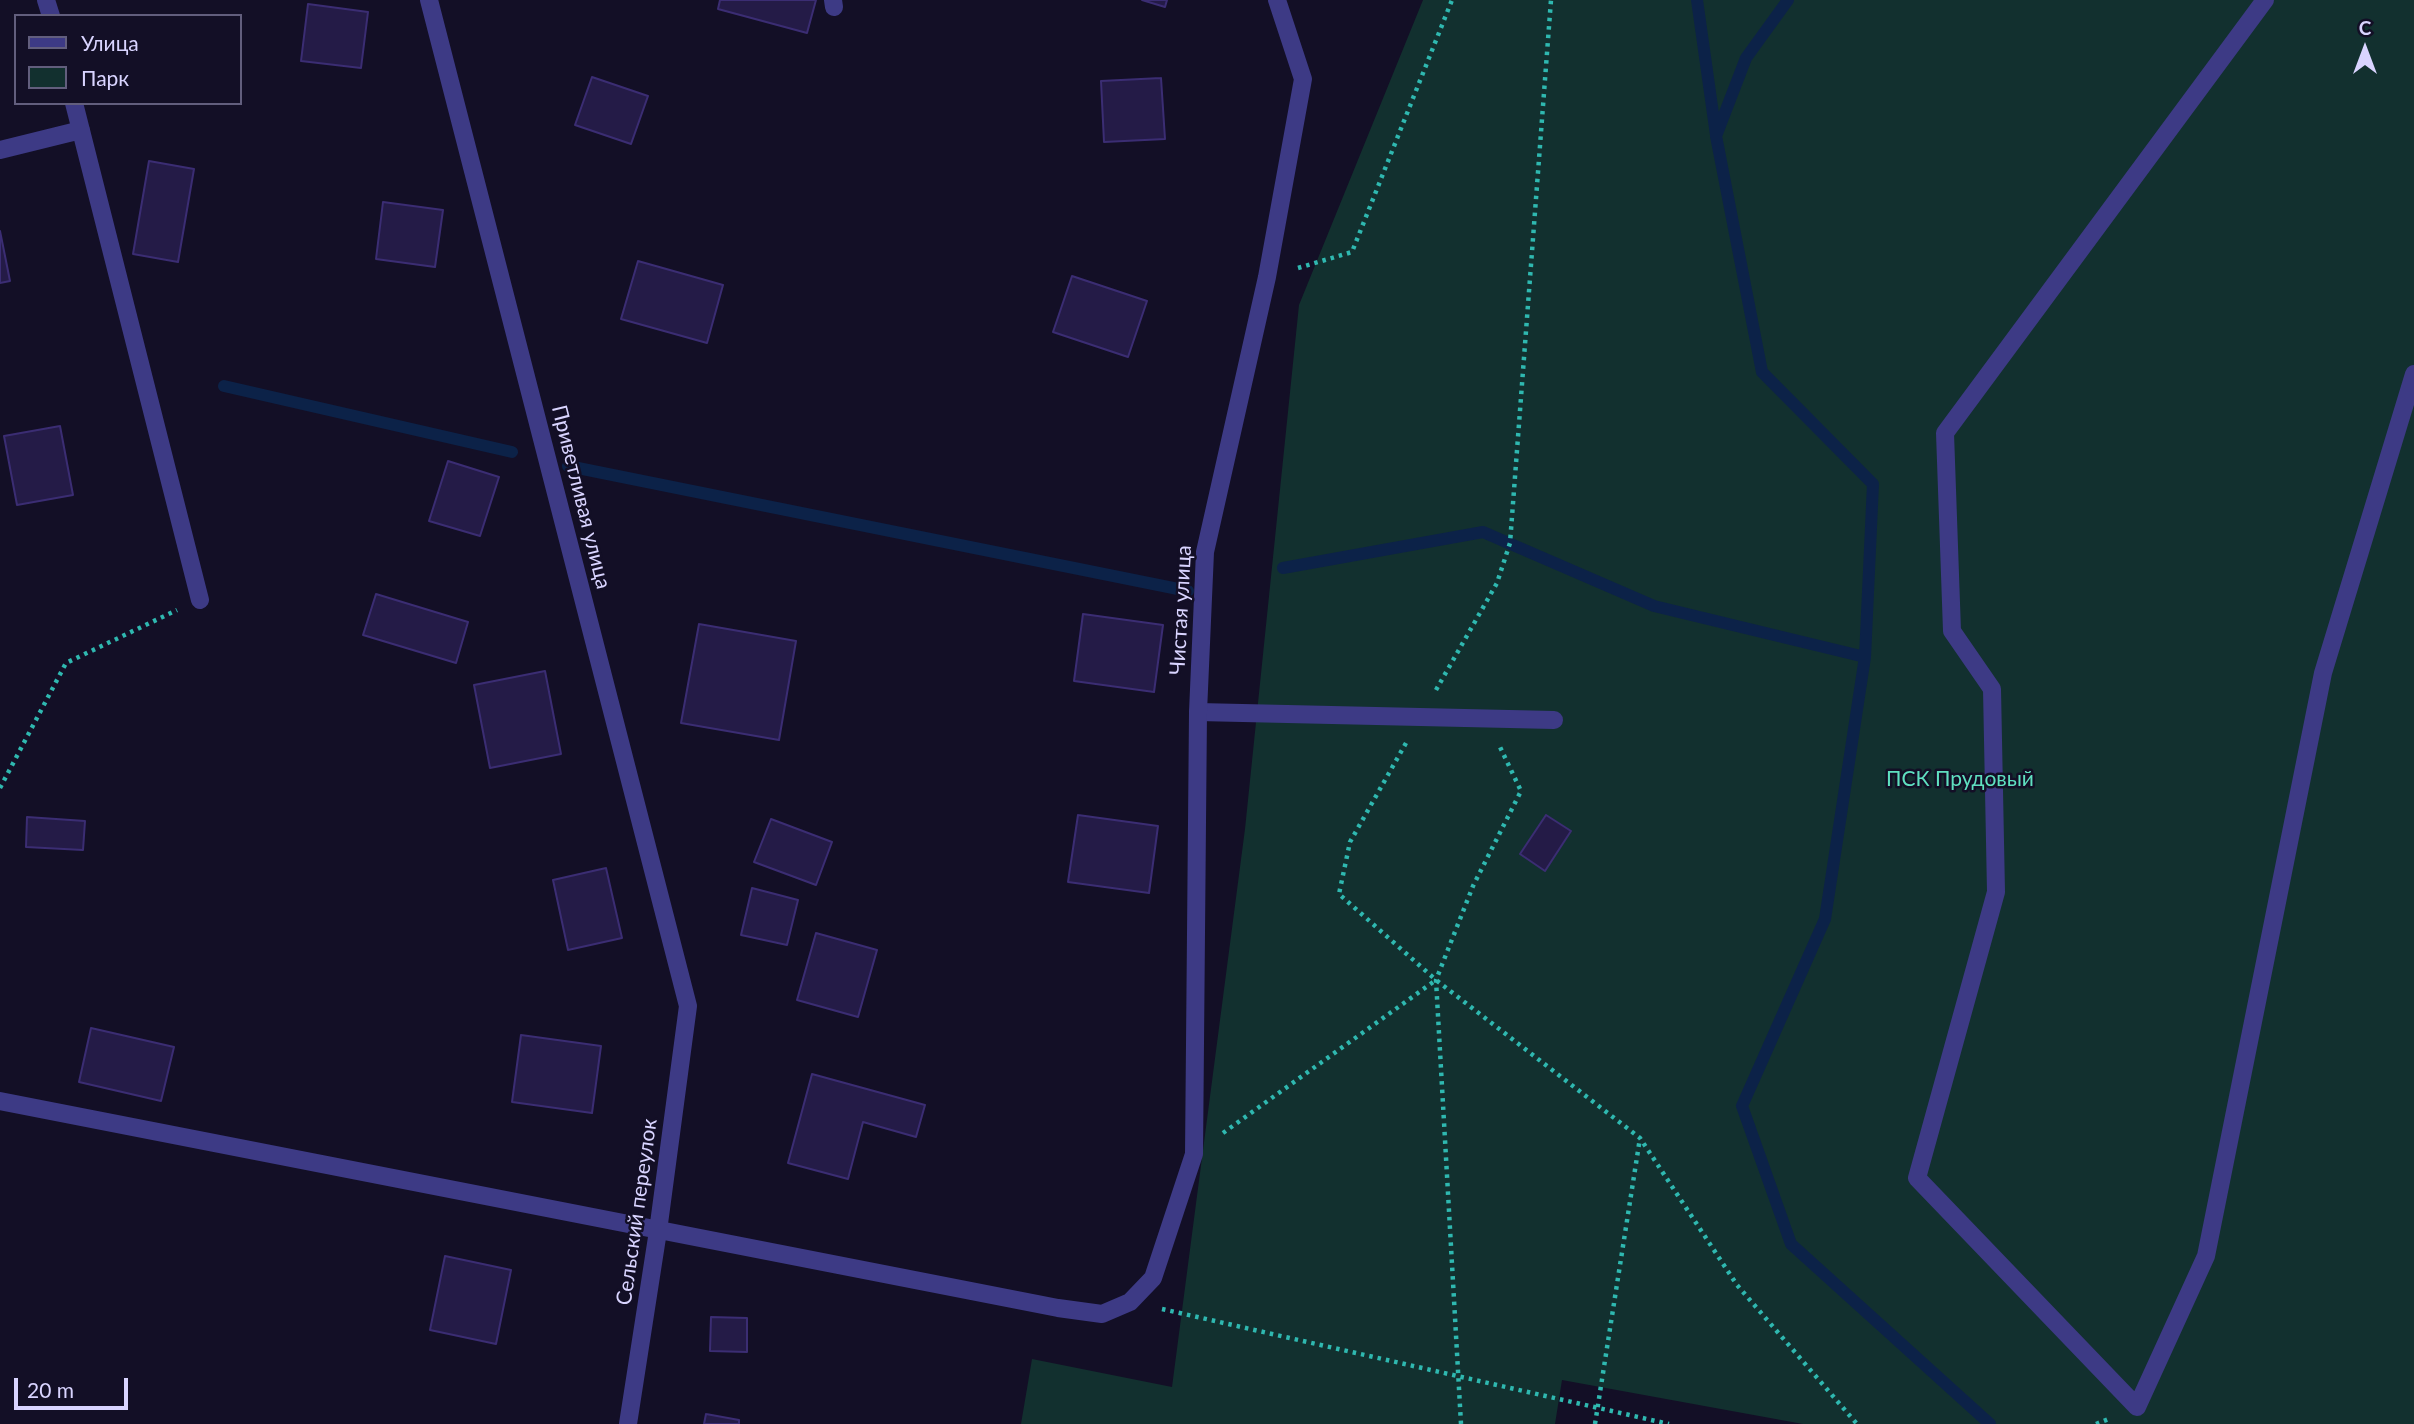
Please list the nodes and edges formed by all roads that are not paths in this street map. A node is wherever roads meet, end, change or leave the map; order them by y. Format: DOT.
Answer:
graph roads {
  1 [pos="429,0"];
  2 [pos="1277,0"];
  3 [pos="2265,0"];
  4 [pos="75,105"];
  5 [pos="81,130"];
  6 [pos="0,150"];
  7 [pos="2414,374"];
  8 [pos="200,600"];
  9 [pos="1198,712"];
  10 [pos="1554,720"];
  11 [pos="688,1006"];
  12 [pos="0,1101"];
  13 [pos="658,1231"];
  14 [pos="628,1424"];
  1 -- 11 [label="street, Приветливая улица"];
  2 -- 9 [label="street, Чистая улица"];
  3 -- 7 [label="street"];
  4 -- 5 [label="street"];
  5 -- 6 [label="street"];
  5 -- 8 [label="street"];
  9 -- 10 [label="street"];
  9 -- 13 [label="street, Чистая улица"];
  11 -- 13 [label="street, Сельский переулок"];
  12 -- 13 [label="street"];
  13 -- 14 [label="street, Сельский переулок"];
}
